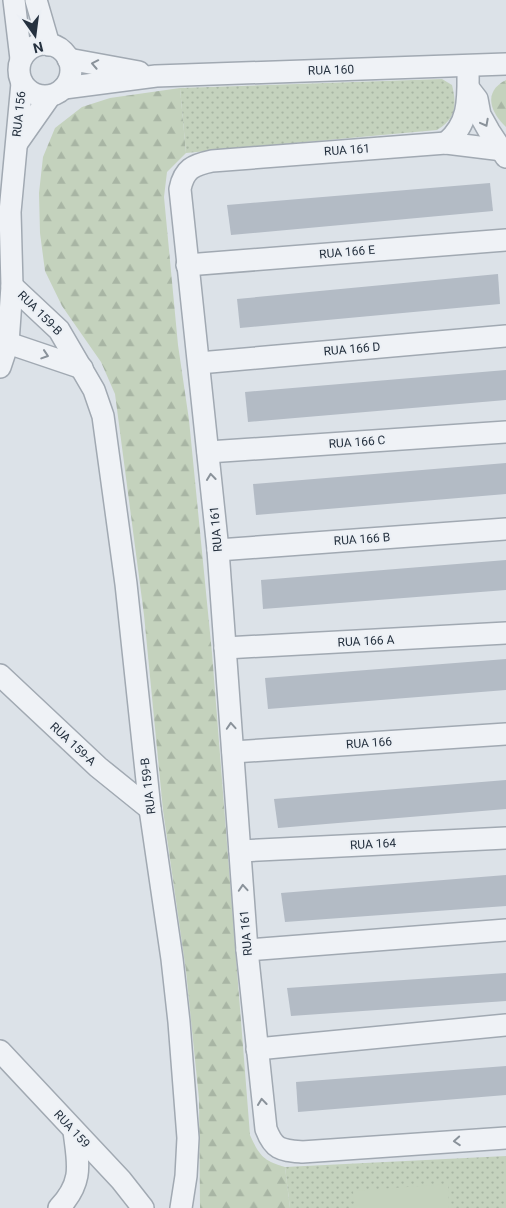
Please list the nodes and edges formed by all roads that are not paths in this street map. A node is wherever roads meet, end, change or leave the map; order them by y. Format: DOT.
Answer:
graph roads {
  1 [pos="14,0"];
  2 [pos="36,0"];
  3 [pos="49,45"];
  4 [pos="21,59"];
  5 [pos="68,59"];
  6 [pos="506,64"];
  7 [pos="468,66"];
  8 [pos="156,76"];
  9 [pos="22,83"];
  10 [pos="468,88"];
  11 [pos="57,92"];
  12 [pos="446,143"];
  13 [pos="15,145"];
  14 [pos="504,154"];
  15 [pos="506,240"];
  16 [pos="188,265"];
  17 [pos="12,286"];
  18 [pos="506,336"];
  19 [pos="8,343"];
  20 [pos="199,363"];
  21 [pos="0,367"];
  22 [pos="82,368"];
  23 [pos="506,432"];
  24 [pos="208,452"];
  25 [pos="506,529"];
  26 [pos="218,550"];
  27 [pos="506,633"];
  28 [pos="225,648"];
  29 [pos="0,675"];
  30 [pos="506,734"];
  31 [pos="233,752"];
  32 [pos="150,809"];
  33 [pos="506,838"];
  34 [pos="240,851"];
  35 [pos="506,930"];
  36 [pos="248,950"];
  37 [pos="506,1025"];
  38 [pos="256,1049"];
  39 [pos="0,1052"];
  40 [pos="74,1131"];
  41 [pos="506,1138"];
  42 [pos="58,1208"];
  43 [pos="143,1208"];
  44 [pos="181,1208"];
  1 -- 4 [label="street"];
  2 -- 3 [label="street"];
  3 -- 4 [label="street"];
  3 -- 5 [label="street"];
  4 -- 9 [label="street"];
  8 -- 5 [label="street, RUA 160, one-way"];
  5 -- 11 [label="street"];
  6 -- 7 [label="street, RUA 160"];
  7 -- 8 [label="street, RUA 160"];
  7 -- 10 [label="street"];
  8 -- 11 [label="street, RUA 160"];
  9 -- 11 [label="street"];
  9 -- 13 [label="street, RUA 156"];
  10 -- 12 [label="street"];
  10 -- 14 [label="street, one-way"];
  11 -- 13 [label="street, RUA 156"];
  12 -- 14 [label="street, RUA 161"];
  12 -- 16 [label="street, RUA 161"];
  13 -- 17 [label="street, RUA 156"];
  15 -- 16 [label="street, RUA 166 E"];
  16 -- 20 [label="street, RUA 161"];
  17 -- 19 [label="street, RUA 156"];
  17 -- 22 [label="street, RUA 159-B"];
  18 -- 20 [label="street, RUA 166 D"];
  19 -- 21 [label="street, RUA 156"];
  19 -- 22 [label="street, one-way"];
  20 -- 24 [label="street, RUA 161"];
  22 -- 32 [label="street, RUA 159-B"];
  23 -- 24 [label="street, RUA 166 C"];
  26 -- 24 [label="street, RUA 161, one-way"];
  25 -- 26 [label="street, RUA 166 B"];
  26 -- 28 [label="street, RUA 161"];
  27 -- 28 [label="street, RUA 166 A"];
  31 -- 28 [label="street, RUA 161, one-way"];
  29 -- 32 [label="street, RUA 159-A"];
  30 -- 31 [label="street, RUA 166"];
  31 -- 34 [label="street, RUA 161"];
  32 -- 44 [label="street, RUA 159-B"];
  33 -- 34 [label="street, RUA 164"];
  36 -- 34 [label="street, RUA 161, one-way"];
  35 -- 36 [label="street"];
  36 -- 38 [label="street, RUA 161"];
  37 -- 38 [label="street"];
  41 -- 38 [label="street, RUA 161, one-way"];
  39 -- 40 [label="street, RUA 159"];
  40 -- 42 [label="street"];
  40 -- 43 [label="street, RUA 159"];
}
